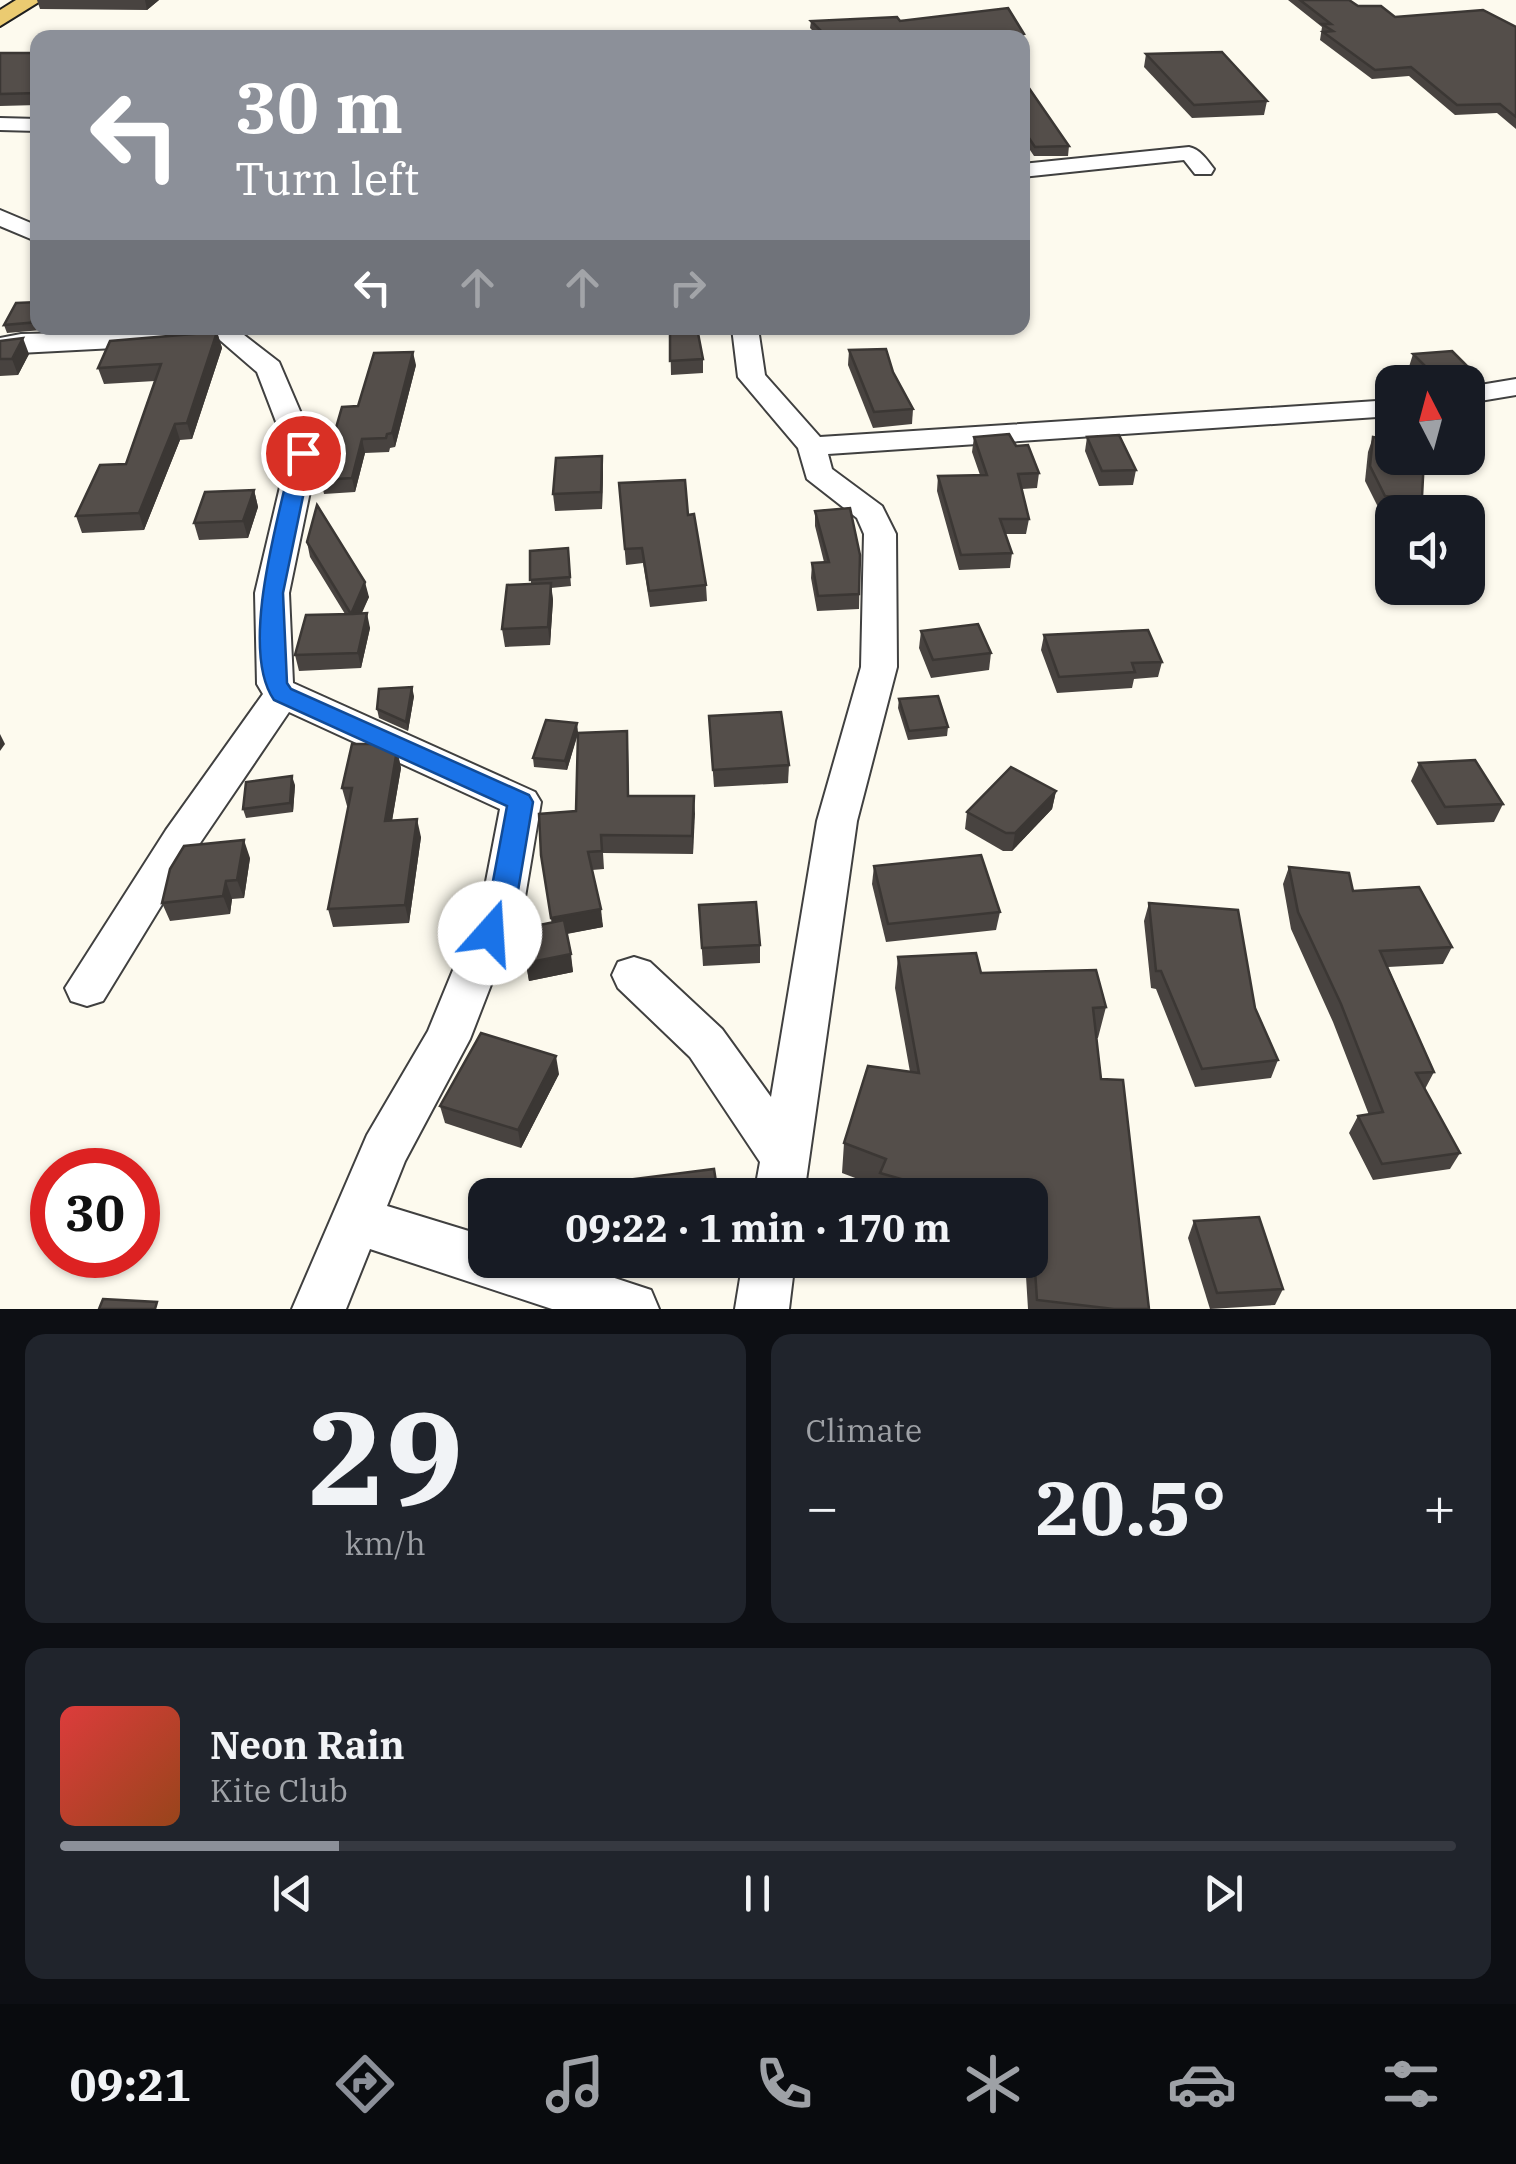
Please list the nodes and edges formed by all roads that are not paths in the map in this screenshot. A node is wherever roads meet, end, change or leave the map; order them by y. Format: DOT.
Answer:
graph roads {
  1 [pos="31,0"];
  2 [pos="0,19"];
  3 [pos="0,124"];
  4 [pos="30,126"];
  5 [pos="1202,169"];
  6 [pos="1030,170"];
  7 [pos="0,218"];
  8 [pos="30,231"];
  9 [pos="179,335"];
  10 [pos="228,335"];
  11 [pos="745,335"];
  12 [pos="0,346"];
  13 [pos="1516,387"];
  14 [pos="1485,392"];
  15 [pos="1375,409"];
  16 [pos="812,446"];
  17 [pos="282,694"];
  18 [pos="634,974"];
  19 [pos="88,988"];
  20 [pos="782,1177"];
  21 [pos="356,1220"];
  22 [pos="766,1278"];
  23 [pos="319,1309"];
  24 [pos="632,1309"];
  25 [pos="762,1309"];
  1 -- 2 [label="main road"];
  3 -- 4 [label="street"];
  5 -- 6 [label="street"];
  7 -- 8 [label="street"];
  9 -- 12 [label="street"];
  10 -- 17 [label="street"];
  11 -- 16 [label="street"];
  13 -- 14 [label="street"];
  15 -- 16 [label="street"];
  16 -- 20 [label="street"];
  17 -- 19 [label="street"];
  17 -- 21 [label="street"];
  18 -- 20 [label="street"];
  21 -- 23 [label="street"];
  21 -- 24 [label="street"];
  22 -- 25 [label="street"];
}
